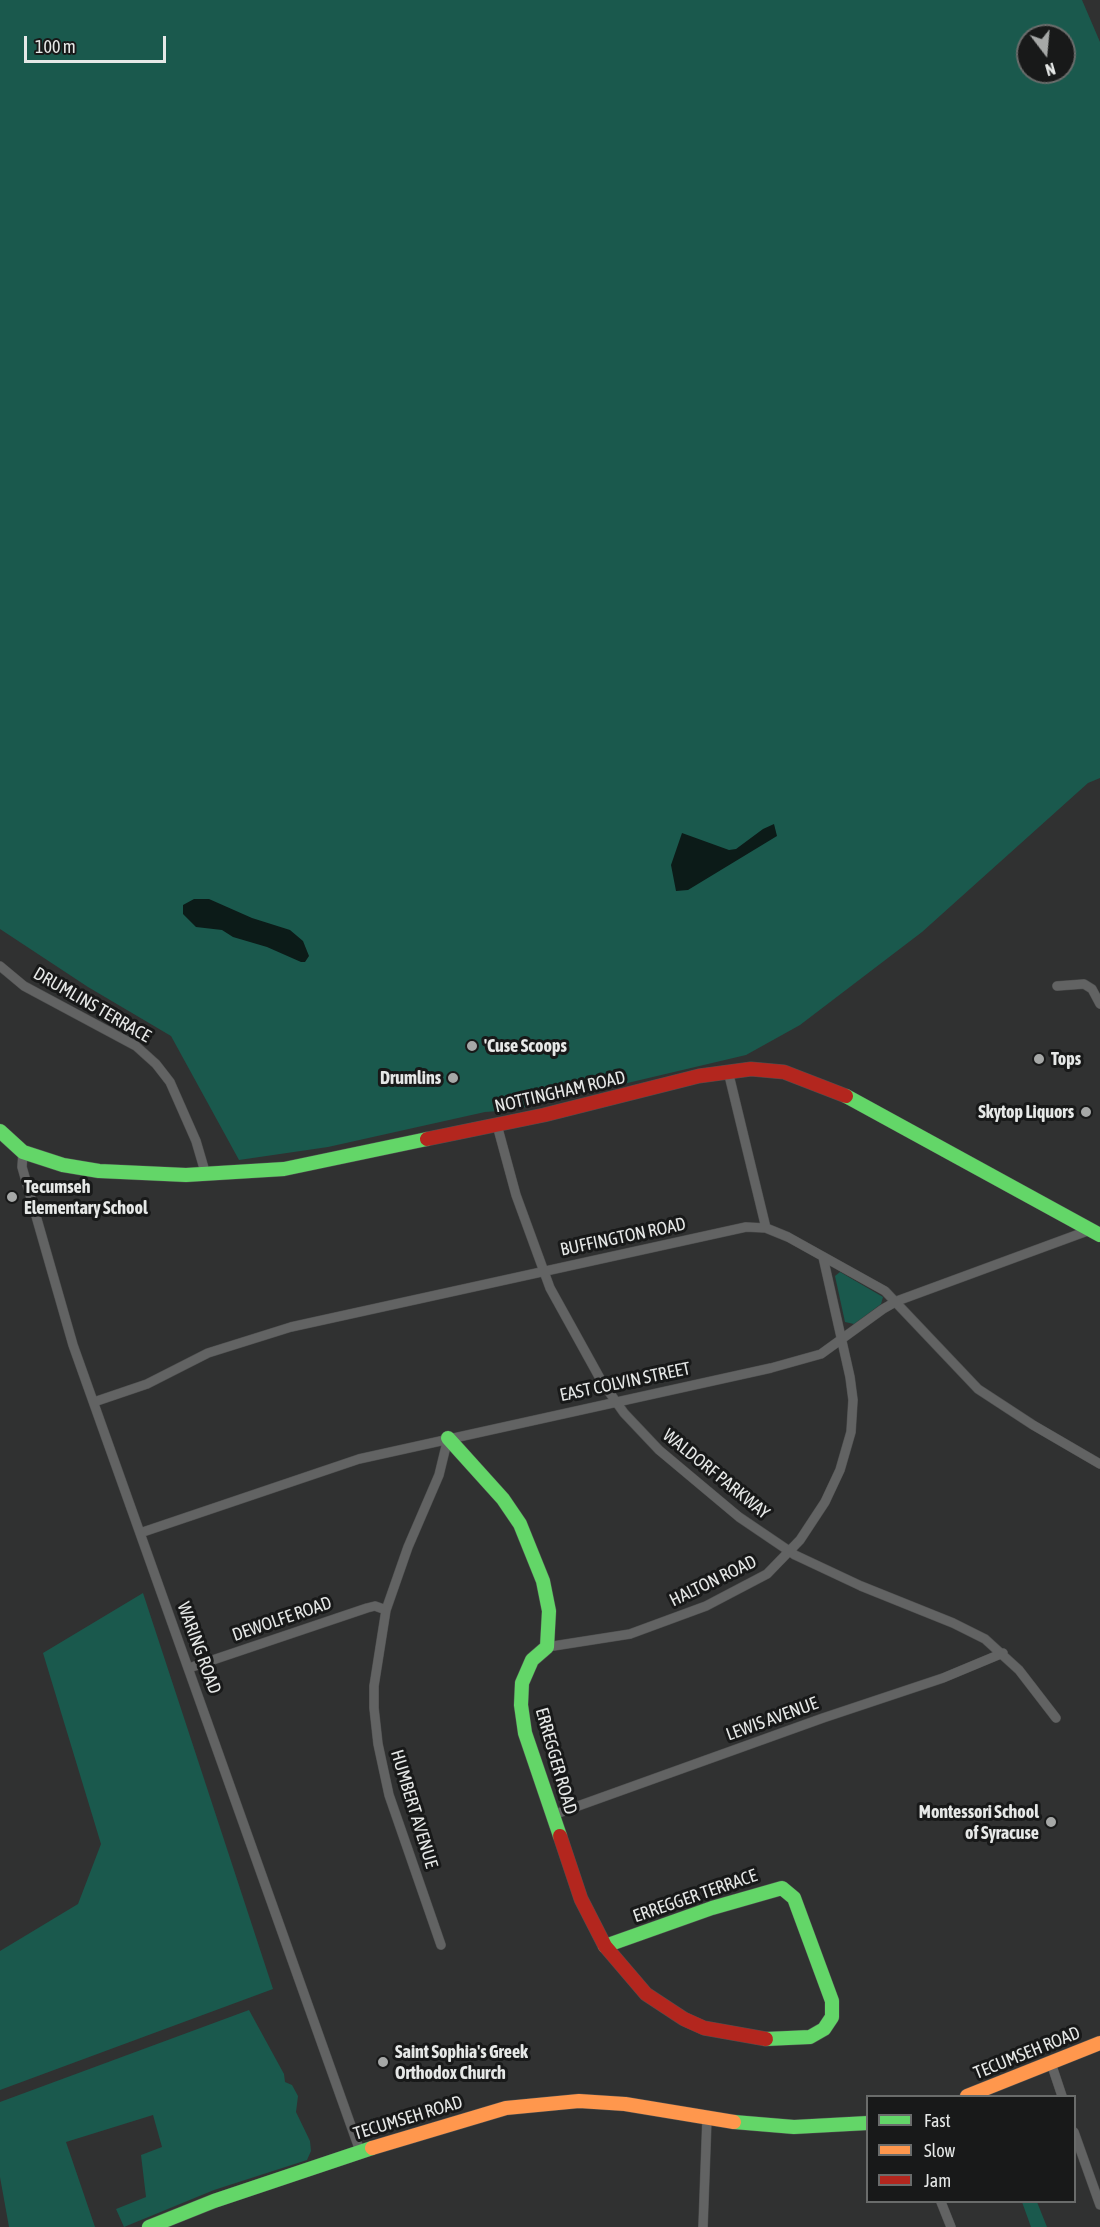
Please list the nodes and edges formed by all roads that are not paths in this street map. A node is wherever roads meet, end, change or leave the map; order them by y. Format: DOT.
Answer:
graph roads {
  1 [pos="0,966"];
  2 [pos="1057,986"];
  3 [pos="1100,1004"];
  4 [pos="728,1071"];
  5 [pos="497,1125"];
  6 [pos="0,1131"];
  7 [pos="23,1152"];
  8 [pos="206,1174"];
  9 [pos="766,1228"];
  10 [pos="1097,1230"];
  11 [pos="823,1257"];
  12 [pos="543,1271"];
  13 [pos="897,1301"];
  14 [pos="842,1340"];
  15 [pos="93,1402"];
  16 [pos="616,1402"];
  17 [pos="448,1438"];
  18 [pos="1100,1464"];
  19 [pos="140,1533"];
  20 [pos="790,1552"];
  21 [pos="386,1610"];
  22 [pos="547,1647"];
  23 [pos="1003,1653"];
  24 [pos="189,1668"];
  25 [pos="1056,1718"];
  26 [pos="553,1815"];
  27 [pos="441,1945"];
  28 [pos="605,1946"];
  29 [pos="1100,2043"];
  30 [pos="1051,2063"];
  31 [pos="972,2095"];
  32 [pos="1061,2095"];
  33 [pos="706,2118"];
  34 [pos="866,2123"];
  35 [pos="1076,2138"];
  36 [pos="360,2151"];
  37 [pos="941,2203"];
  38 [pos="1100,2205"];
  39 [pos="149,2227"];
  40 [pos="703,2227"];
  41 [pos="951,2227"];
  1 -- 8 [label="street, DRUMLINS TERRACE"];
  2 -- 3 [label="street"];
  4 -- 5 [label="street, NOTTINGHAM ROAD"];
  4 -- 9 [label="street"];
  4 -- 10 [label="street, NOTTINGHAM ROAD"];
  5 -- 8 [label="street, NOTTINGHAM ROAD"];
  5 -- 12 [label="street, WALDORF PARKWAY"];
  6 -- 7 [label="street, NOTTINGHAM ROAD"];
  7 -- 8 [label="street, NOTTINGHAM ROAD"];
  7 -- 15 [label="street, WARING ROAD"];
  9 -- 11 [label="street, BUFFINGTON ROAD"];
  9 -- 12 [label="street, BUFFINGTON ROAD"];
  10 -- 13 [label="street, EAST COLVIN STREET"];
  11 -- 13 [label="street, BUFFINGTON ROAD"];
  11 -- 14 [label="street, HALTON ROAD"];
  12 -- 15 [label="street, BUFFINGTON ROAD"];
  12 -- 16 [label="street, WALDORF PARKWAY"];
  13 -- 14 [label="street, EAST COLVIN STREET"];
  13 -- 18 [label="street, BUFFINGTON ROAD"];
  14 -- 16 [label="street, EAST COLVIN STREET"];
  14 -- 20 [label="street, HALTON ROAD"];
  15 -- 19 [label="street, WARING ROAD"];
  16 -- 17 [label="street, EAST COLVIN STREET"];
  16 -- 20 [label="street, WALDORF PARKWAY"];
  17 -- 19 [label="street, EAST COLVIN STREET"];
  17 -- 21 [label="street, HUMBERT AVENUE"];
  17 -- 22 [label="street"];
  19 -- 24 [label="street, WARING ROAD"];
  20 -- 22 [label="street, HALTON ROAD"];
  20 -- 23 [label="street, WALDORF PARKWAY"];
  21 -- 24 [label="street, DEWOLFE ROAD"];
  21 -- 27 [label="street, HUMBERT AVENUE"];
  22 -- 26 [label="street, ERREGGER ROAD"];
  23 -- 25 [label="street, WALDORF PARKWAY"];
  23 -- 26 [label="street, LEWIS AVENUE"];
  24 -- 36 [label="street, WARING ROAD"];
  26 -- 28 [label="street, ERREGGER ROAD"];
  28 -- 28 [label="street, ERREGGER TERRACE"];
  29 -- 30 [label="street, TECUMSEH ROAD"];
  30 -- 31 [label="street, TECUMSEH ROAD"];
  30 -- 32 [label="street"];
  33 -- 34 [label="street, TECUMSEH ROAD"];
  33 -- 36 [label="street, TECUMSEH ROAD"];
  33 -- 40 [label="street"];
  35 -- 38 [label="street"];
  36 -- 39 [label="street, TECUMSEH ROAD"];
  37 -- 41 [label="street"];
}
